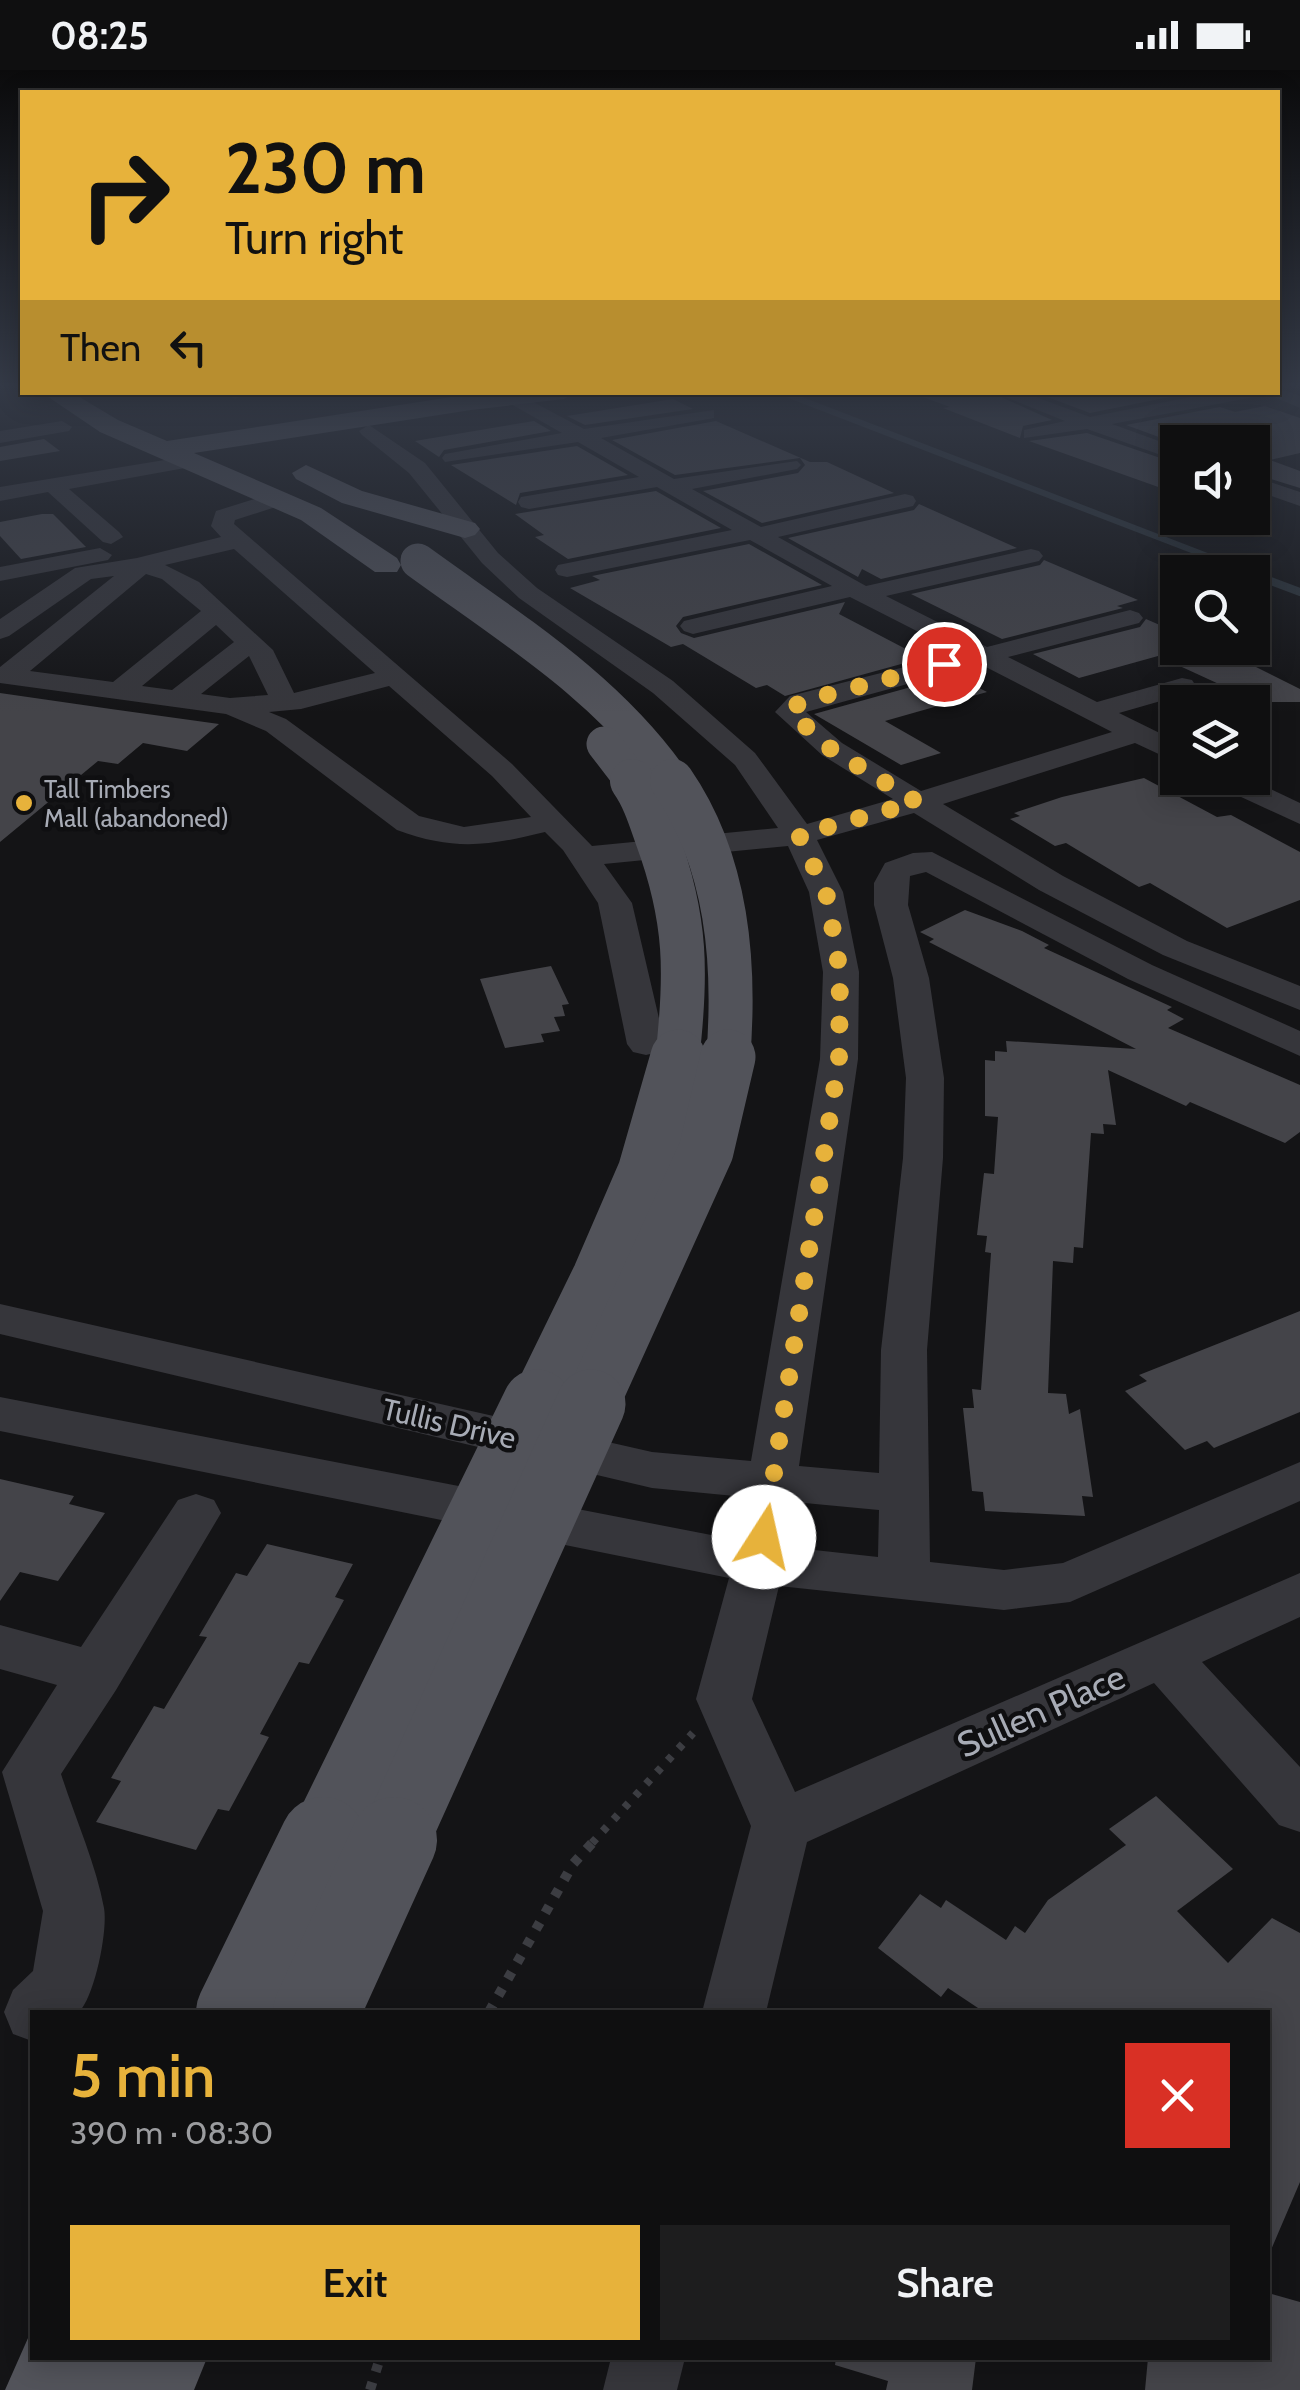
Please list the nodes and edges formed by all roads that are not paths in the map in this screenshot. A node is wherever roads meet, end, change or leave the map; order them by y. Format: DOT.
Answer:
graph roads {
  1 [pos="43,496"];
  2 [pos="65,496"];
  3 [pos="271,496"];
  4 [pos="326,496"];
  5 [pos="351,496"];
  6 [pos="439,496"];
  7 [pos="570,496"];
  8 [pos="687,496"];
  9 [pos="277,499"];
  10 [pos="905,500"];
  11 [pos="529,502"];
  12 [pos="0,510"];
  13 [pos="465,529"];
  14 [pos="754,534"];
  15 [pos="233,536"];
  16 [pos="112,537"];
  17 [pos="1031,556"];
  18 [pos="2,558"];
  19 [pos="400,562"];
  20 [pos="141,566"];
  21 [pos="566,570"];
  22 [pos="84,573"];
  23 [pos="0,589"];
  24 [pos="858,592"];
  25 [pos="215,613"];
  26 [pos="1130,618"];
  27 [pos="694,626"];
  28 [pos="0,631"];
  29 [pos="250,643"];
  30 [pos="981,655"];
  31 [pos="4,676"];
  32 [pos="396,676"];
  33 [pos="118,692"];
  34 [pos="1160,692"];
  35 [pos="177,699"];
  36 [pos="286,703"];
  37 [pos="230,706"];
  38 [pos="1093,712"];
  39 [pos="1135,734"];
  40 [pos="1160,746"];
  41 [pos="1259,795"];
  42 [pos="917,802"];
  43 [pos="1300,815"];
  44 [pos="552,821"];
  45 [pos="799,835"];
  46 [pos="585,856"];
  47 [pos="1300,1000"];
  48 [pos="646,1044"];
  49 [pos="1300,1045"];
  50 [pos="0,1320"];
  51 [pos="0,1414"];
  52 [pos="1300,1480"];
  53 [pos="773,1482"];
  54 [pos="904,1494"];
  55 [pos="196,1514"];
  56 [pos="759,1564"];
  57 [pos="904,1580"];
  58 [pos="1300,1594"];
  59 [pos="0,1647"];
  60 [pos="1164,1657"];
  61 [pos="97,1674"];
  62 [pos="1300,1807"];
  63 [pos="781,1826"];
  64 [pos="37,2010"];
  65 [pos="239,2010"];
  66 [pos="317,2010"];
  67 [pos="735,2010"];
  68 [pos="30,2015"];
  69 [pos="0,2028"];
  70 [pos="69,2360"];
  71 [pos="158,2360"];
  72 [pos="648,2360"];
  73 [pos="54,2390"];
  74 [pos="144,2390"];
  75 [pos="640,2390"];
  1 -- 12 [label="street"];
  2 -- 16 [label="street"];
  3 -- 9 [label="main road"];
  4 -- 19 [label="main road"];
  5 -- 13 [label="main road"];
  6 -- 13 [label="street"];
  7 -- 11 [label="street"];
  8 -- 14 [label="street"];
  9 -- 15 [label="street"];
  9 -- 19 [label="main road"];
  10 -- 14 [label="street"];
  13 -- 45 [label="street"];
  14 -- 21 [label="street"];
  14 -- 24 [label="street"];
  15 -- 18 [label="street"];
  15 -- 20 [label="street"];
  15 -- 32 [label="street"];
  17 -- 24 [label="street"];
  19 -- 65 [label="main road, bridge"];
  19 -- 66 [label="main road, bridge"];
  20 -- 22 [label="street"];
  20 -- 25 [label="street"];
  20 -- 31 [label="street"];
  22 -- 23 [label="street"];
  22 -- 28 [label="street"];
  24 -- 27 [label="street"];
  24 -- 30 [label="street"];
  25 -- 29 [label="street"];
  25 -- 33 [label="street"];
  26 -- 30 [label="street"];
  29 -- 35 [label="street"];
  29 -- 36 [label="street"];
  30 -- 38 [label="street"];
  30 -- 42 [label="street"];
  31 -- 33 [label="street"];
  32 -- 36 [label="street"];
  32 -- 44 [label="street"];
  33 -- 35 [label="street"];
  34 -- 38 [label="street"];
  35 -- 37 [label="street"];
  36 -- 37 [label="street"];
  37 -- 44 [label="street"];
  38 -- 39 [label="street"];
  39 -- 40 [label="street"];
  39 -- 42 [label="street"];
  41 -- 43 [label="street"];
  42 -- 45 [label="street"];
  42 -- 47 [label="street"];
  44 -- 46 [label="street"];
  45 -- 46 [label="street"];
  45 -- 53 [label="street"];
  46 -- 48 [label="street"];
  49 -- 54 [label="street"];
  50 -- 53 [label="street, Tullis Drive"];
  51 -- 56 [label="street"];
  52 -- 57 [label="street"];
  53 -- 54 [label="street, Tullis Drive"];
  53 -- 56 [label="street"];
  54 -- 57 [label="street"];
  55 -- 61 [label="street"];
  56 -- 57 [label="street"];
  56 -- 63 [label="street"];
  58 -- 60 [label="street, Sullen Place"];
  59 -- 61 [label="street"];
  60 -- 62 [label="street"];
  60 -- 63 [label="street, Sullen Place"];
  61 -- 64 [label="street"];
  63 -- 67 [label="street"];
  68 -- 69 [label="street"];
  70 -- 73 [label="main road"];
  71 -- 74 [label="main road"];
  72 -- 75 [label="street"];
}
